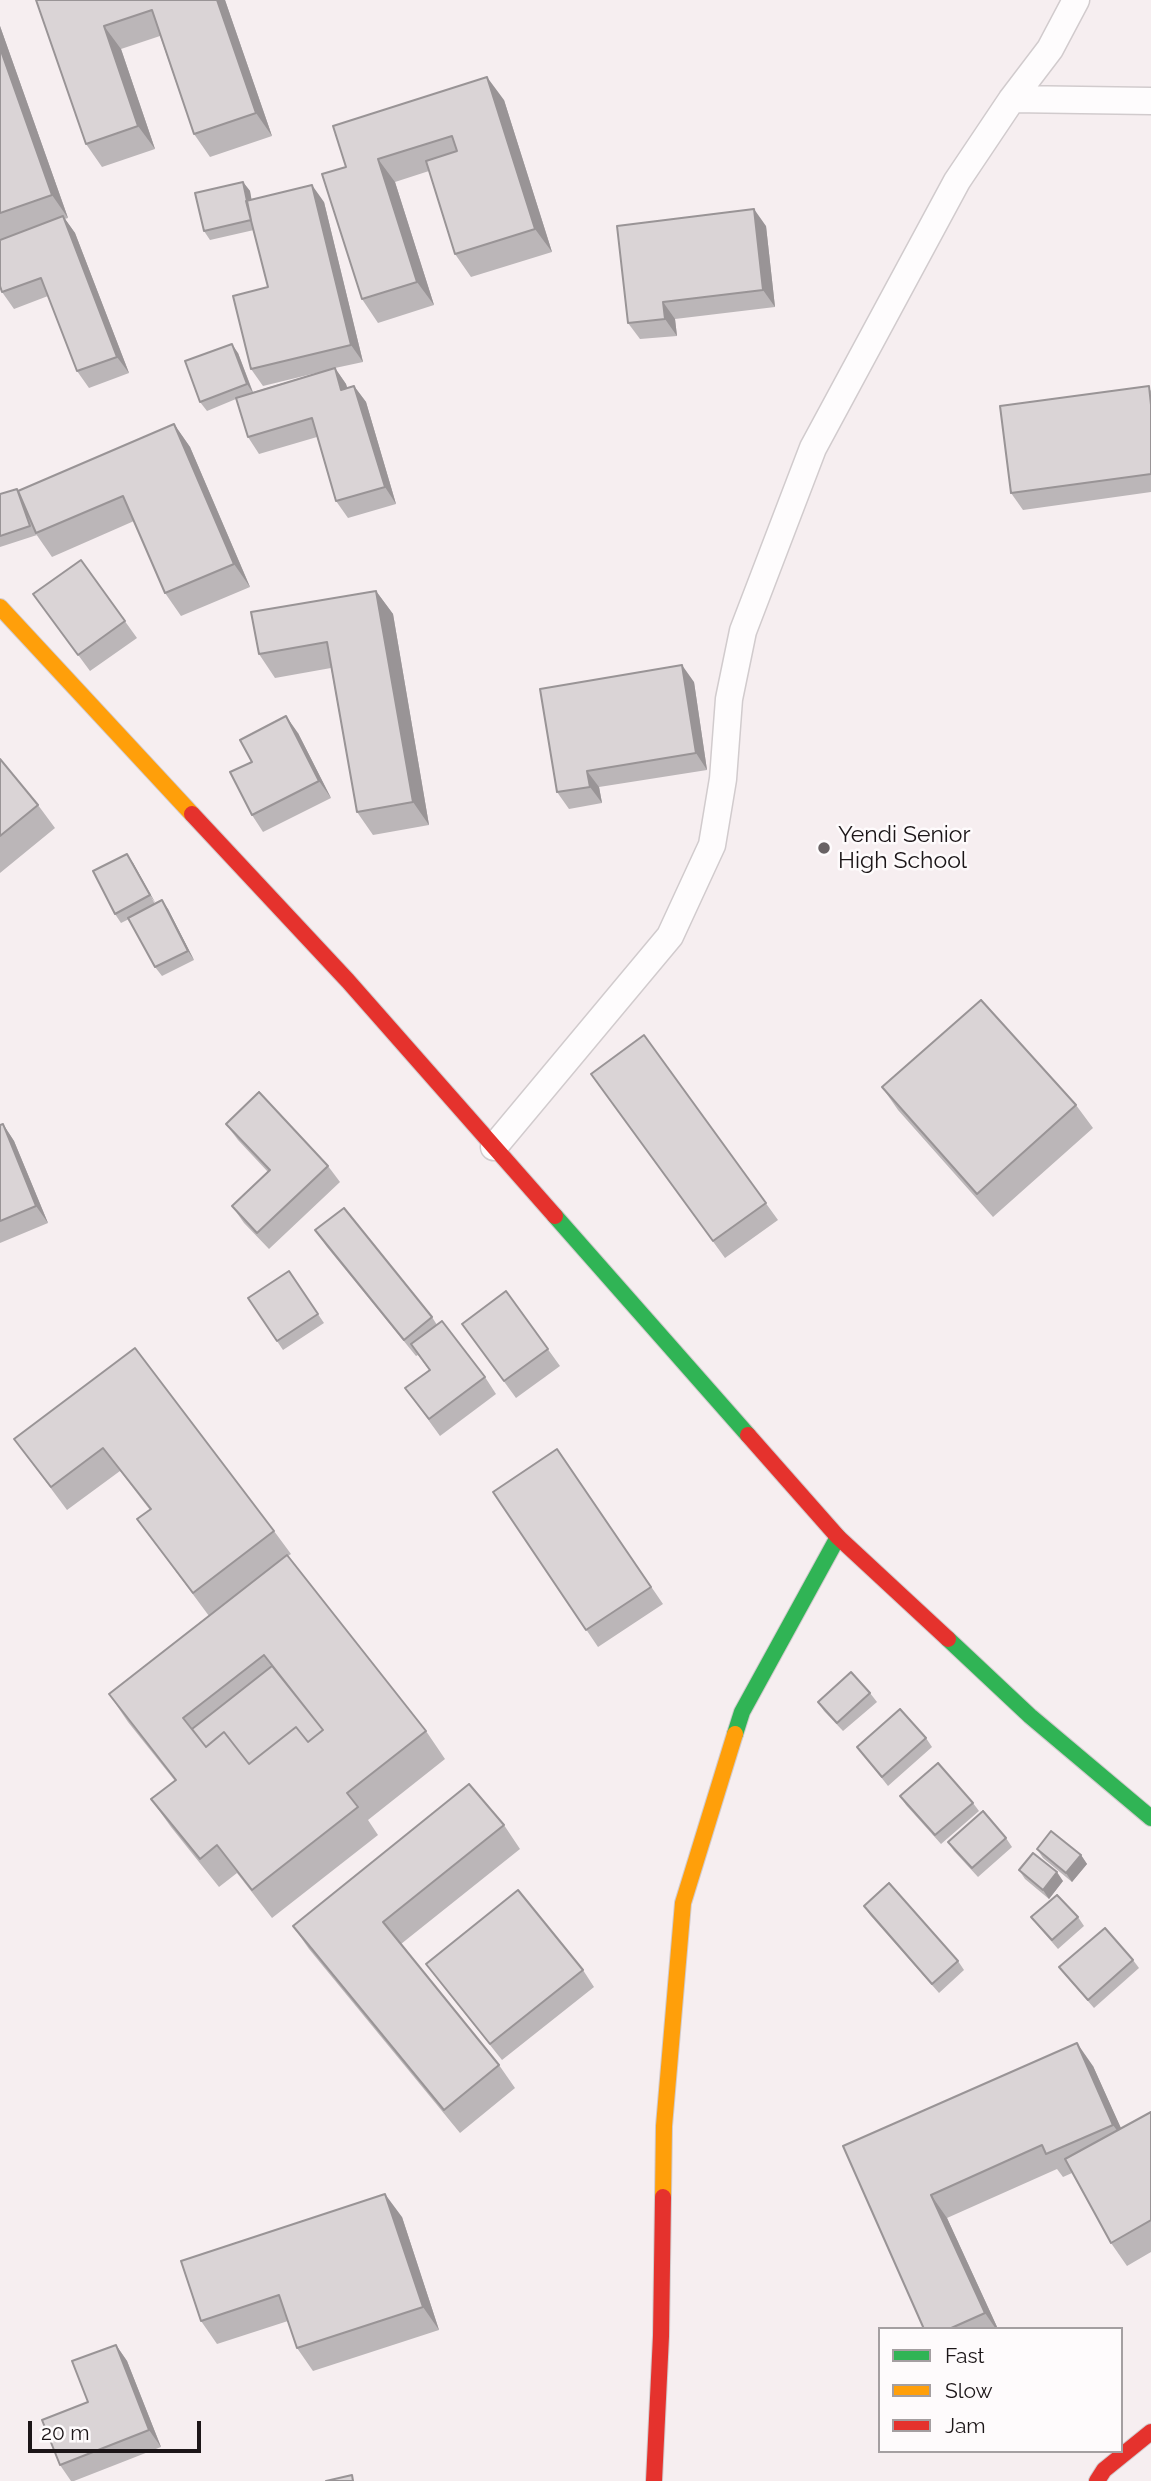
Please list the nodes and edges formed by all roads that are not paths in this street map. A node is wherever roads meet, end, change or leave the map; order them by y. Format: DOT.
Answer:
graph roads {
  1 [pos="1076,0"];
  2 [pos="1012,99"];
  3 [pos="1151,102"];
  4 [pos="0,607"];
  5 [pos="495,1147"];
  6 [pos="838,1537"];
  7 [pos="1151,1818"];
  8 [pos="1151,2432"];
  9 [pos="654,2481"];
  10 [pos="1097,2481"];
  1 -- 2 [label="lane"];
  2 -- 3 [label="lane"];
  2 -- 5 [label="lane"];
  4 -- 5 [label="street"];
  5 -- 6 [label="street"];
  6 -- 7 [label="street"];
  6 -- 9 [label="street"];
  8 -- 10 [label="street"];
}
